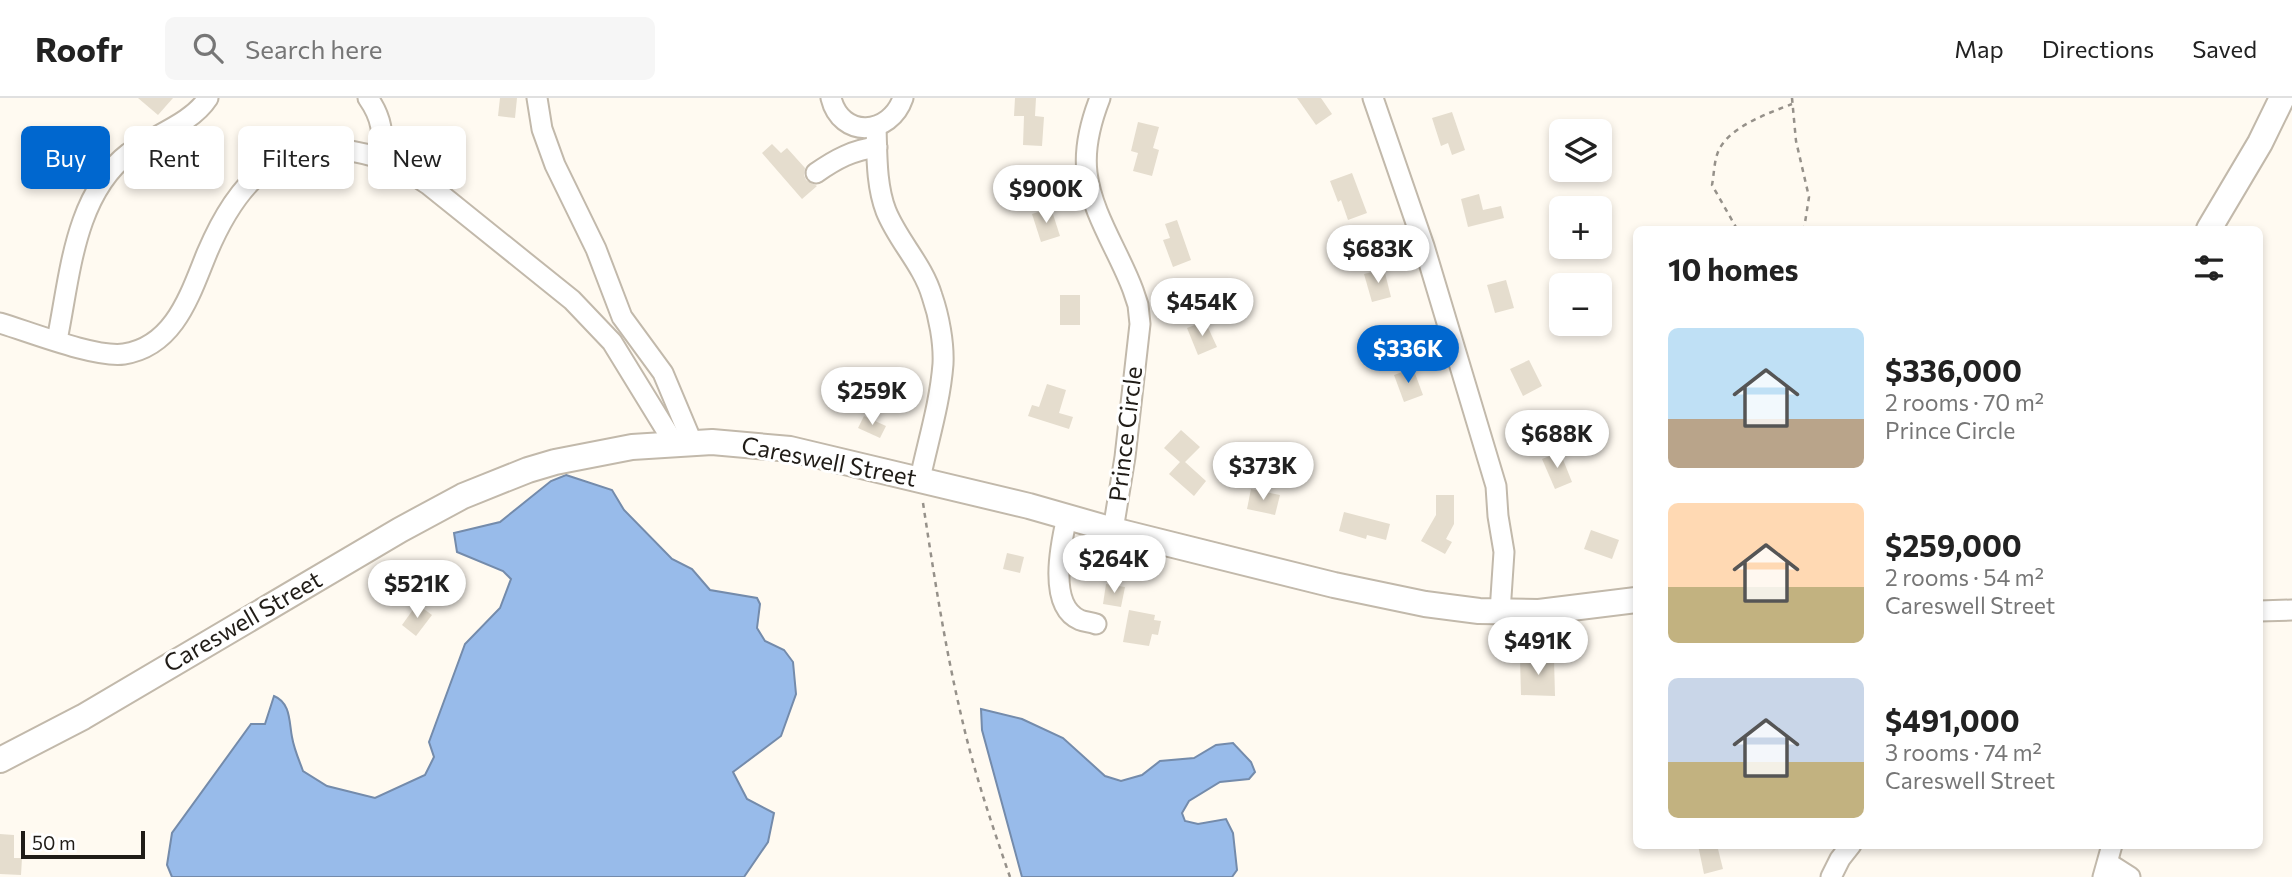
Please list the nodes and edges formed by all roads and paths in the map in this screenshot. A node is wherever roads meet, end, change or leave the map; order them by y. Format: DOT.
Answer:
graph roads {
  1 [pos="208,98"];
  2 [pos="368,98"];
  3 [pos="537,98"];
  4 [pos="831,98"];
  5 [pos="903,98"];
  6 [pos="1100,98"];
  7 [pos="1373,98"];
  8 [pos="1792,98"];
  9 [pos="2282,98"];
  10 [pos="1792,104"];
  11 [pos="382,126"];
  12 [pos="876,127"];
  13 [pos="877,147"];
  14 [pos="368,155"];
  15 [pos="816,173"];
  16 [pos="434,189"];
  17 [pos="1735,226"];
  18 [pos="1804,226"];
  19 [pos="2211,226"];
  20 [pos="0,323"];
  21 [pos="57,340"];
  22 [pos="683,442"];
  23 [pos="920,479"];
  24 [pos="1067,517"];
  25 [pos="1113,530"];
  26 [pos="1633,600"];
  27 [pos="2292,610"];
  28 [pos="2263,611"];
  29 [pos="1500,612"];
  30 [pos="1096,624"];
  31 [pos="0,760"];
  32 [pos="1848,849"];
  33 [pos="2108,862"];
  34 [pos="1010,877"];
  35 [pos="1831,877"];
  36 [pos="2130,877"];
  1 -- 21 [label="street"];
  2 -- 11 [label="street"];
  3 -- 22 [label="street"];
  4 -- 12 [label="street"];
  5 -- 12 [label="street"];
  6 -- 25 [label="street, Prince Circle"];
  7 -- 29 [label="street"];
  8 -- 10 [label="path"];
  9 -- 19 [label="main road"];
  10 -- 17 [label="path"];
  10 -- 18 [label="path"];
  12 -- 13 [label="street"];
  13 -- 15 [label="street"];
  13 -- 23 [label="street"];
  14 -- 21 [label="street"];
  16 -- 22 [label="street"];
  20 -- 21 [label="street"];
  22 -- 23 [label="main road, Careswell Street"];
  22 -- 31 [label="main road, Careswell Street"];
  23 -- 24 [label="main road, Careswell Street"];
  23 -- 34 [label="path"];
  24 -- 25 [label="main road, Careswell Street"];
  24 -- 30 [label="street"];
  25 -- 29 [label="main road, Careswell Street"];
  26 -- 29 [label="main road, Careswell Street"];
  27 -- 28 [label="street"];
  32 -- 35 [label="street"];
  33 -- 36 [label="street"];
}
